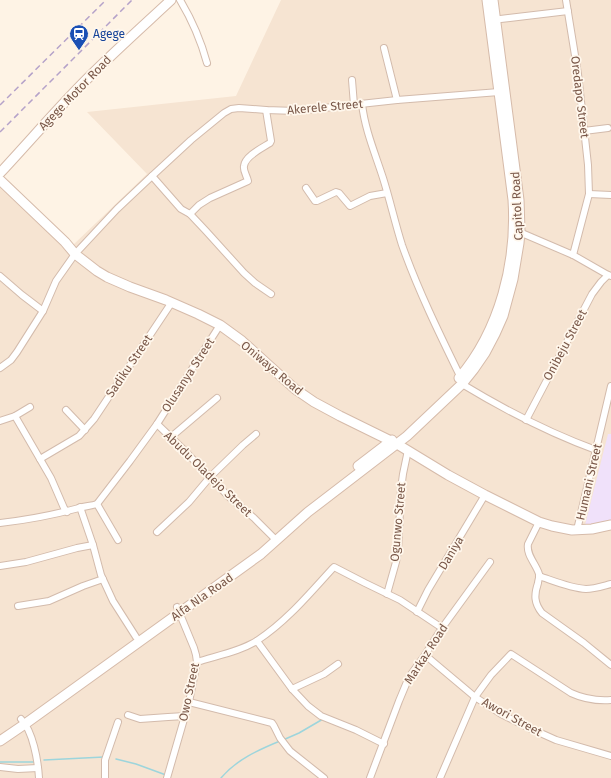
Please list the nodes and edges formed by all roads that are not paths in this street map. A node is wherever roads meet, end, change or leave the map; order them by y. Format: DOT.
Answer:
graph roads {
  1 [pos="171,0"];
  2 [pos="180,0"];
  3 [pos="486,0"];
  4 [pos="494,0"];
  5 [pos="566,0"];
  6 [pos="568,11"];
  7 [pos="493,20"];
  8 [pos="384,48"];
  9 [pos="207,63"];
  10 [pos="352,80"];
  11 [pos="499,92"];
  12 [pos="397,100"];
  13 [pos="362,104"];
  14 [pos="354,105"];
  15 [pos="266,110"];
  16 [pos="608,128"];
  17 [pos="584,131"];
  18 [pos="0,173"];
  19 [pos="152,176"];
  20 [pos="0,180"];
  21 [pos="306,188"];
  22 [pos="387,193"];
  23 [pos="589,194"];
  24 [pos="611,195"];
  25 [pos="190,214"];
  26 [pos="517,231"];
  27 [pos="75,254"];
  28 [pos="573,255"];
  29 [pos="0,276"];
  30 [pos="609,276"];
  31 [pos="271,294"];
  32 [pos="172,302"];
  33 [pos="42,311"];
  34 [pos="220,325"];
  35 [pos="0,368"];
  36 [pos="461,380"];
  37 [pos="611,386"];
  38 [pos="217,398"];
  39 [pos="30,407"];
  40 [pos="66,410"];
  41 [pos="15,416"];
  42 [pos="526,420"];
  43 [pos="0,421"];
  44 [pos="157,424"];
  45 [pos="85,430"];
  46 [pos="256,434"];
  47 [pos="171,437"];
  48 [pos="394,442"];
  49 [pos="408,450"];
  50 [pos="596,450"];
  51 [pos="40,459"];
  52 [pos="210,477"];
  53 [pos="485,495"];
  54 [pos="97,504"];
  55 [pos="80,508"];
  56 [pos="68,512"];
  57 [pos="539,522"];
  58 [pos="0,523"];
  59 [pos="611,525"];
  60 [pos="577,530"];
  61 [pos="157,532"];
  62 [pos="275,539"];
  63 [pos="118,540"];
  64 [pos="93,545"];
  65 [pos="490,562"];
  66 [pos="0,566"];
  67 [pos="540,576"];
  68 [pos="103,579"];
  69 [pos="611,584"];
  70 [pos="387,594"];
  71 [pos="18,606"];
  72 [pos="178,610"];
  73 [pos="417,612"];
  74 [pos="442,628"];
  75 [pos="136,636"];
  76 [pos="257,641"];
  77 [pos="425,656"];
  78 [pos="197,662"];
  79 [pos="338,664"];
  80 [pos="611,665"];
  81 [pos="292,689"];
  82 [pos="475,697"];
  83 [pos="611,700"];
  84 [pos="189,702"];
  85 [pos="128,715"];
  86 [pos="185,716"];
  87 [pos="23,722"];
  88 [pos="118,722"];
  89 [pos="0,734"];
  90 [pos="0,741"];
  91 [pos="384,744"];
  92 [pos="611,756"];
  93 [pos="0,767"];
  94 [pos="38,768"];
  95 [pos="168,775"];
  96 [pos="39,778"];
  97 [pos="105,778"];
  98 [pos="324,778"];
  99 [pos="370,778"];
  100 [pos="440,778"];
  1 -- 18 [label="main road, Agege Motor Road"];
  2 -- 9 [label="street"];
  3 -- 7 [label="main road, Capitol Road"];
  4 -- 7 [label="main road, Capitol Road"];
  5 -- 6 [label="street, Oredapo Street"];
  6 -- 7 [label="street"];
  6 -- 17 [label="street, Oredapo Street"];
  7 -- 11 [label="main road, Capitol Road"];
  7 -- 26 [label="main road, Capitol Road"];
  8 -- 12 [label="street"];
  10 -- 14 [label="street"];
  11 -- 12 [label="street, Akerele Street"];
  11 -- 26 [label="main road, Capitol Road"];
  12 -- 13 [label="street, Akerele Street"];
  13 -- 14 [label="street, Akerele Street"];
  13 -- 22 [label="street"];
  14 -- 15 [label="street, Akerele Street"];
  15 -- 19 [label="street, Akerele Street"];
  15 -- 25 [label="street"];
  16 -- 17 [label="street"];
  17 -- 23 [label="street, Oredapo Street"];
  19 -- 25 [label="street"];
  19 -- 27 [label="street, Akerele Street"];
  20 -- 27 [label="main road, Oniwaya Road"];
  21 -- 22 [label="street"];
  22 -- 36 [label="street"];
  23 -- 24 [label="street"];
  23 -- 28 [label="street, Oredapo Street"];
  25 -- 31 [label="street"];
  26 -- 28 [label="street"];
  26 -- 36 [label="main road, Capitol Road"];
  27 -- 32 [label="main road, Oniwaya Road"];
  27 -- 33 [label="street, Akerele Street"];
  28 -- 30 [label="street"];
  29 -- 33 [label="street"];
  30 -- 42 [label="street, Onibeju Street"];
  32 -- 34 [label="main road, Oniwaya Road"];
  32 -- 45 [label="street, Sadiku Street"];
  33 -- 35 [label="street, Akerele Street"];
  34 -- 44 [label="street, Olusanya Street"];
  34 -- 48 [label="main road, Oniwaya Road"];
  36 -- 42 [label="street"];
  36 -- 48 [label="main road, Capitol Road"];
  37 -- 50 [label="street, Humani Street"];
  38 -- 47 [label="street"];
  39 -- 41 [label="street"];
  40 -- 45 [label="street"];
  41 -- 43 [label="street"];
  41 -- 51 [label="street"];
  42 -- 50 [label="street"];
  44 -- 47 [label="street, Abudu Oladejo Street"];
  44 -- 54 [label="street, Olusanya Street"];
  45 -- 51 [label="street, Sadiku Street"];
  46 -- 52 [label="street"];
  47 -- 52 [label="street, Abudu Oladejo Street"];
  48 -- 49 [label="main road, Oniwaya Road"];
  48 -- 62 [label="main road, Alfa Nla Road"];
  49 -- 53 [label="main road, Oniwaya Road"];
  49 -- 70 [label="street, Ogunwo Street"];
  50 -- 60 [label="street, Humani Street"];
  51 -- 56 [label="street"];
  52 -- 61 [label="street"];
  52 -- 62 [label="street, Abudu Oladejo Street"];
  53 -- 57 [label="main road, Oniwaya Road"];
  53 -- 73 [label="street, Daniya"];
  54 -- 55 [label="street"];
  54 -- 63 [label="street"];
  55 -- 56 [label="street"];
  55 -- 64 [label="street"];
  56 -- 58 [label="street"];
  57 -- 60 [label="main road, Oniwaya Road"];
  57 -- 67 [label="street"];
  59 -- 60 [label="main road, Oniwaya Road"];
  62 -- 72 [label="main road, Alfa Nla Road"];
  64 -- 66 [label="street"];
  64 -- 68 [label="street"];
  65 -- 74 [label="street, Markaz Road"];
  67 -- 69 [label="street"];
  67 -- 80 [label="street"];
  68 -- 71 [label="street"];
  68 -- 75 [label="street"];
  70 -- 73 [label="street"];
  70 -- 76 [label="street"];
  72 -- 75 [label="main road, Alfa Nla Road"];
  72 -- 78 [label="street, Owo Street"];
  72 -- 87 [label="main road, Alfa Nla Road"];
  73 -- 74 [label="street"];
  74 -- 77 [label="street, Markaz Road"];
  75 -- 87 [label="main road, Alfa Nla Road"];
  76 -- 78 [label="street"];
  76 -- 81 [label="street"];
  77 -- 82 [label="street, Awori Street"];
  77 -- 91 [label="street, Markaz Road"];
  78 -- 84 [label="street, Owo Street"];
  79 -- 81 [label="street"];
  81 -- 91 [label="street"];
  82 -- 83 [label="street"];
  82 -- 92 [label="street, Awori Street"];
  82 -- 100 [label="street"];
  84 -- 86 [label="street, Owo Street"];
  84 -- 98 [label="street"];
  85 -- 86 [label="street"];
  86 -- 95 [label="street, Owo Street"];
  87 -- 89 [label="main road, Alfa Nla Road"];
  87 -- 90 [label="main road, Alfa Nla Road"];
  87 -- 94 [label="street"];
  88 -- 97 [label="street"];
  91 -- 99 [label="street, Markaz Road"];
  93 -- 94 [label="street"];
  94 -- 96 [label="street"];
}
